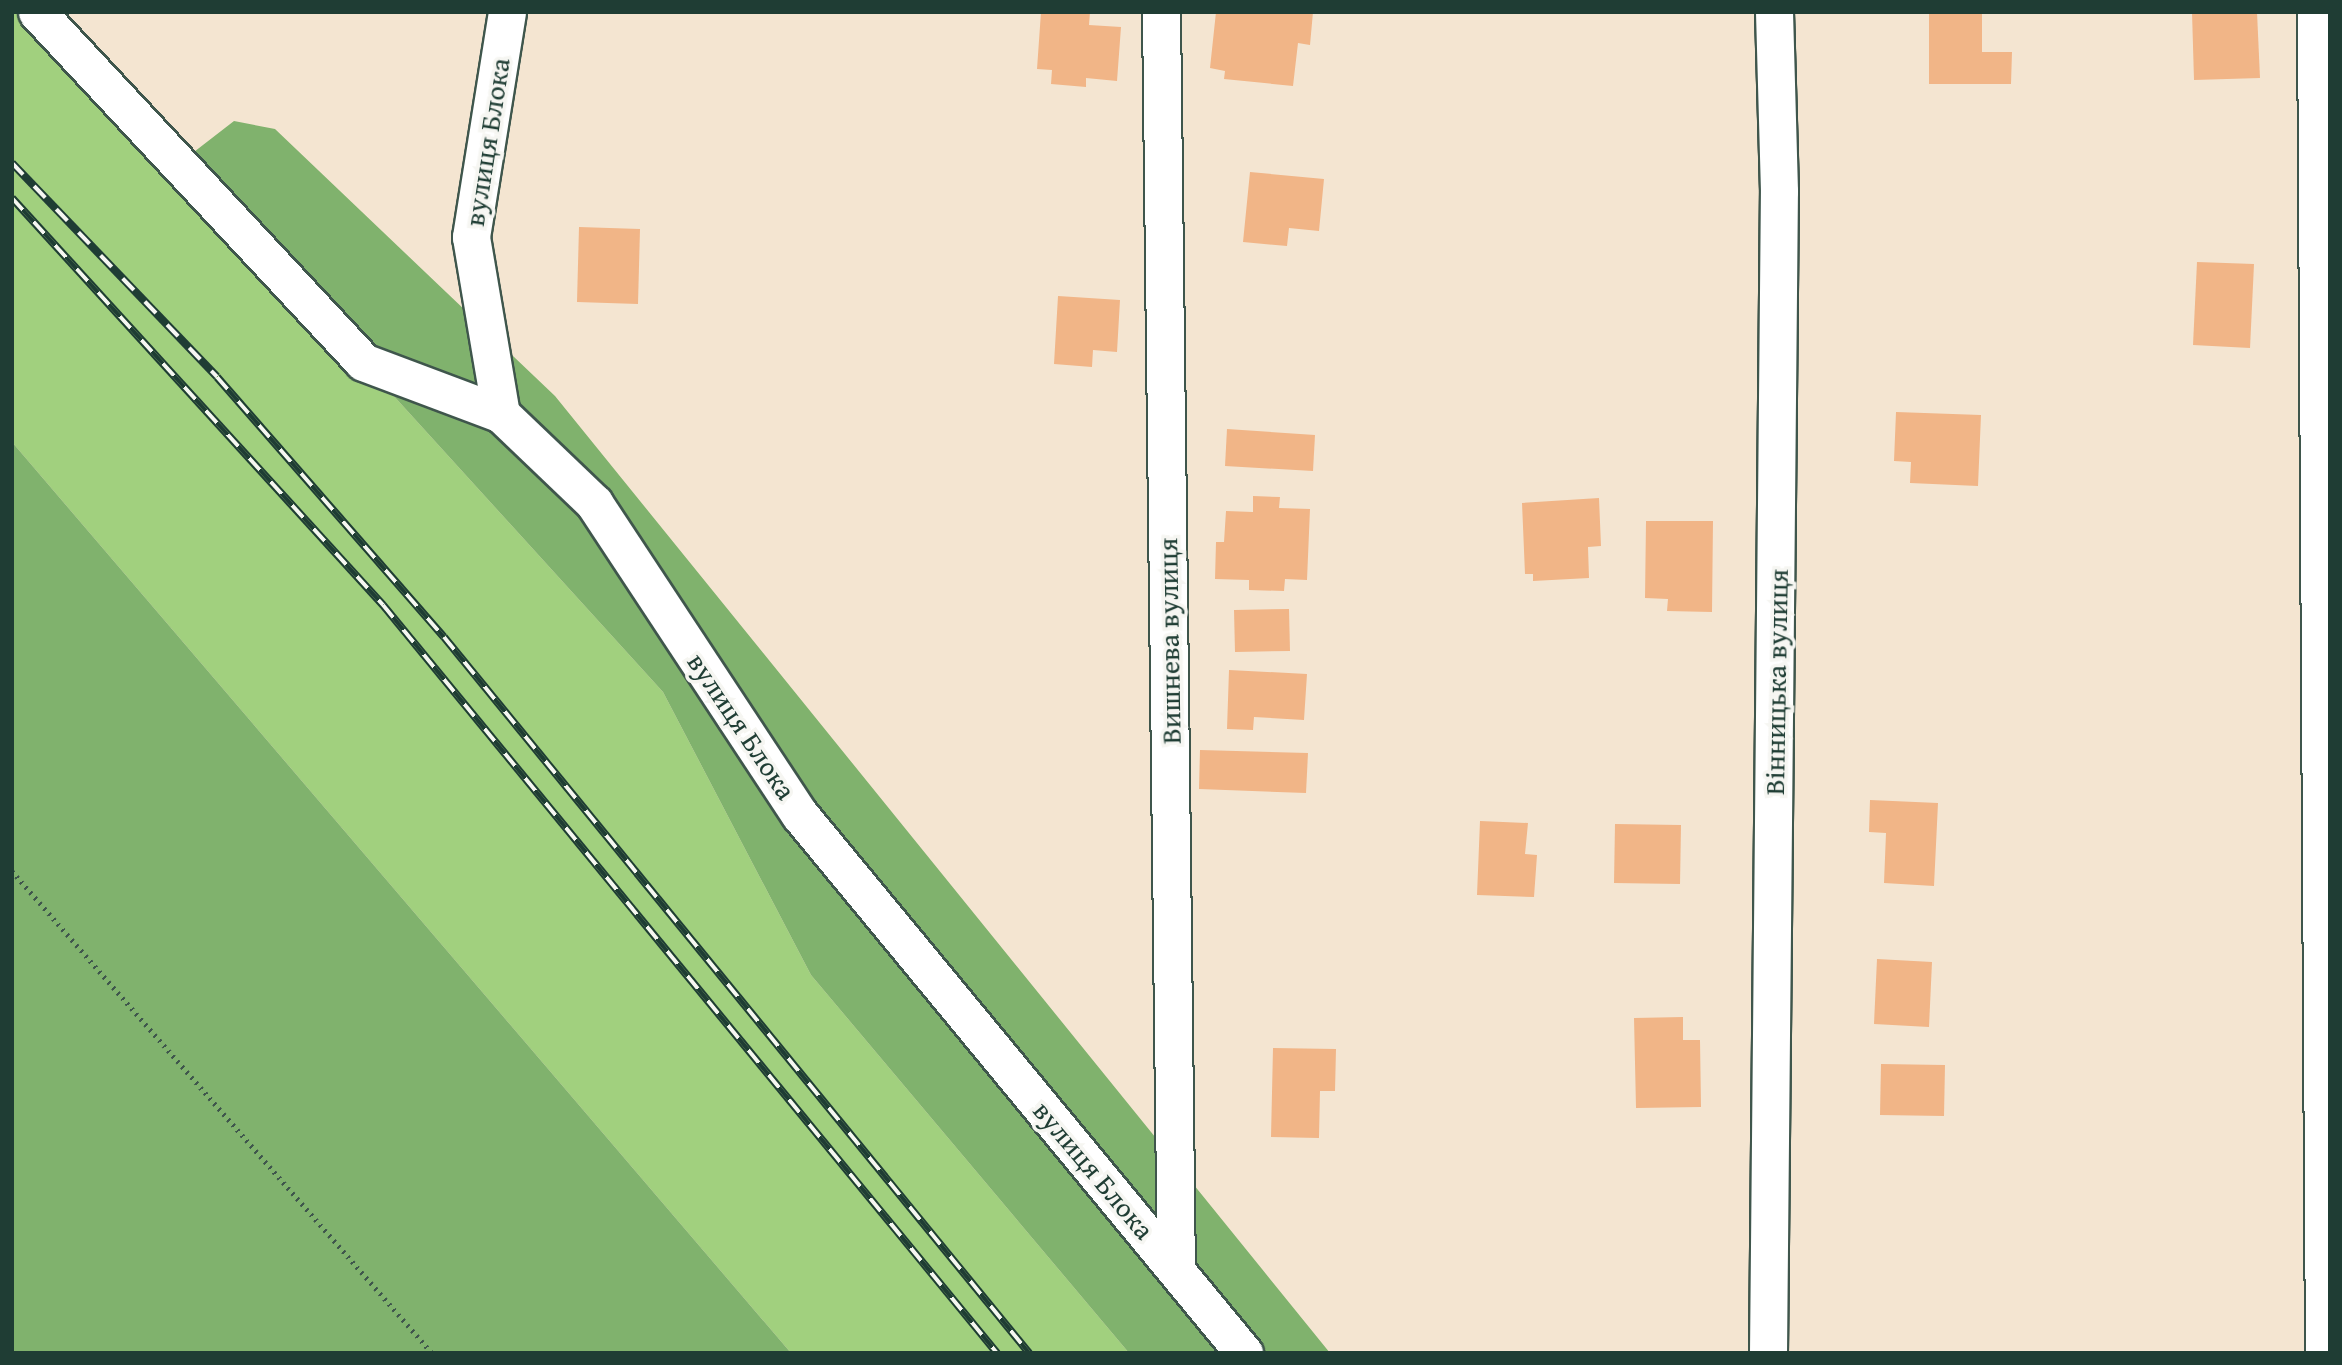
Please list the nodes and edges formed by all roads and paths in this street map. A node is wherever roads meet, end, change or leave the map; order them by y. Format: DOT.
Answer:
graph roads {
  1 [pos="37,12"];
  2 [pos="507,12"];
  3 [pos="1161,12"];
  4 [pos="1774,12"];
  5 [pos="2316,12"];
  6 [pos="501,414"];
  7 [pos="12,872"];
  8 [pos="1176,1270"];
  9 [pos="432,1353"];
  10 [pos="1244,1353"];
  11 [pos="1768,1353"];
  12 [pos="2324,1353"];
  1 -- 6 [label="street"];
  2 -- 6 [label="street, вулиця Блока"];
  3 -- 8 [label="street, Вишнева вулиця"];
  4 -- 11 [label="street, Вінницька вулиця"];
  5 -- 12 [label="street"];
  6 -- 8 [label="street, вулиця Блока"];
  7 -- 9 [label="path"];
  8 -- 10 [label="street, вулиця Блока"];
}
